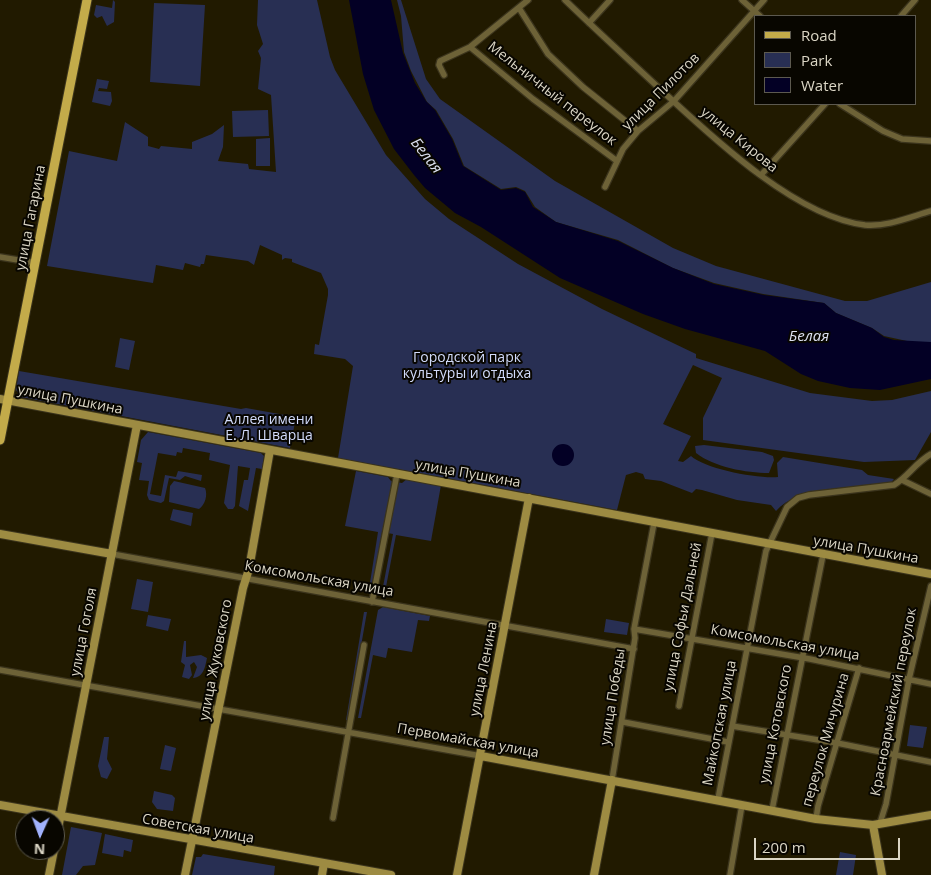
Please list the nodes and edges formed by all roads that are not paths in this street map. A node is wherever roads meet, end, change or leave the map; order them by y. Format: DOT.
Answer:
graph roads {
  1 [pos="87,0"];
  2 [pos="528,0"];
  3 [pos="565,0"];
  4 [pos="610,0"];
  5 [pos="742,0"];
  6 [pos="764,0"];
  7 [pos="913,1"];
  8 [pos="519,8"];
  9 [pos="754,11"];
  10 [pos="759,15"];
  11 [pos="902,15"];
  12 [pos="589,23"];
  13 [pos="470,47"];
  14 [pos="444,75"];
  15 [pos="674,101"];
  16 [pos="824,105"];
  17 [pos="842,105"];
  18 [pos="638,131"];
  19 [pos="931,141"];
  20 [pos="618,161"];
  21 [pos="761,175"];
  22 [pos="605,187"];
  23 [pos="931,211"];
  24 [pos="0,257"];
  25 [pos="36,263"];
  26 [pos="4,400"];
  27 [pos="138,425"];
  28 [pos="0,440"];
  29 [pos="270,450"];
  30 [pos="931,454"];
  31 [pos="397,476"];
  32 [pos="902,480"];
  33 [pos="931,494"];
  34 [pos="529,498"];
  35 [pos="654,523"];
  36 [pos="712,533"];
  37 [pos="0,534"];
  38 [pos="768,545"];
  39 [pos="112,554"];
  40 [pos="823,555"];
  41 [pos="931,574"];
  42 [pos="245,578"];
  43 [pos="931,586"];
  44 [pos="372,602"];
  45 [pos="505,625"];
  46 [pos="634,629"];
  47 [pos="693,640"];
  48 [pos="364,645"];
  49 [pos="634,649"];
  50 [pos="747,649"];
  51 [pos="802,658"];
  52 [pos="859,668"];
  53 [pos="0,670"];
  54 [pos="909,680"];
  55 [pos="931,684"];
  56 [pos="87,685"];
  57 [pos="679,706"];
  58 [pos="219,710"];
  59 [pos="623,722"];
  60 [pos="732,726"];
  61 [pos="350,734"];
  62 [pos="786,735"];
  63 [pos="728,742"];
  64 [pos="837,743"];
  65 [pos="480,756"];
  66 [pos="896,756"];
  67 [pos="931,762"];
  68 [pos="612,780"];
  69 [pos="718,799"];
  70 [pos="742,805"];
  71 [pos="0,806"];
  72 [pos="22,810"];
  73 [pos="61,810"];
  74 [pos="772,810"];
  75 [pos="931,815"];
  76 [pos="65,818"];
  77 [pos="334,818"];
  78 [pos="816,819"];
  79 [pos="876,824"];
  80 [pos="192,841"];
  81 [pos="52,860"];
  82 [pos="324,863"];
  83 [pos="49,875"];
  84 [pos="185,875"];
  85 [pos="322,875"];
  86 [pos="391,875"];
  87 [pos="457,875"];
  88 [pos="594,875"];
  89 [pos="730,875"];
  90 [pos="882,875"];
  1 -- 25 [label="main road, улица Гагарина"];
  2 -- 8 [label="street"];
  3 -- 12 [label="street, улица Кирова"];
  4 -- 12 [label="street"];
  5 -- 9 [label="street"];
  6 -- 9 [label="street, улица Пилотов"];
  7 -- 11 [label="street"];
  8 -- 13 [label="street"];
  8 -- 18 [label="street"];
  9 -- 10 [label="street"];
  9 -- 15 [label="street, улица Пилотов"];
  12 -- 15 [label="street, улица Кирова"];
  13 -- 14 [label="street"];
  13 -- 20 [label="street, Мельничный переулок"];
  15 -- 18 [label="street, улица Пилотов"];
  15 -- 21 [label="street, улица Кирова"];
  16 -- 21 [label="street"];
  17 -- 19 [label="street"];
  18 -- 20 [label="street, улица Пилотов"];
  20 -- 22 [label="street, улица Пилотов"];
  21 -- 23 [label="street, улица Кирова"];
  24 -- 25 [label="street"];
  25 -- 26 [label="main road, улица Гагарина"];
  26 -- 27 [label="main road, улица Пушкина"];
  26 -- 28 [label="main road, улица Гагарина"];
  27 -- 29 [label="main road, улица Пушкина"];
  27 -- 39 [label="main road, улица Гоголя"];
  29 -- 31 [label="main road, улица Пушкина"];
  29 -- 42 [label="main road, улица Жуковского"];
  30 -- 32 [label="street"];
  31 -- 34 [label="main road, улица Пушкина"];
  31 -- 44 [label="street"];
  32 -- 33 [label="street"];
  32 -- 38 [label="street, Майкопская улица"];
  34 -- 35 [label="main road, улица Пушкина"];
  34 -- 45 [label="main road, улица Ленина"];
  35 -- 36 [label="main road, улица Пушкина"];
  35 -- 46 [label="street, улица Победы"];
  36 -- 38 [label="main road, улица Пушкина"];
  36 -- 47 [label="street, улица Софьи Дальней"];
  37 -- 39 [label="main road, Комсомольская улица"];
  38 -- 40 [label="main road, улица Пушкина"];
  38 -- 50 [label="street, Майкопская улица"];
  39 -- 42 [label="street, Комсомольская улица"];
  39 -- 56 [label="main road, улица Гоголя"];
  40 -- 41 [label="main road, улица Пушкина"];
  40 -- 51 [label="street, улица Котовского"];
  42 -- 44 [label="street, Комсомольская улица"];
  42 -- 58 [label="main road, улица Жуковского"];
  43 -- 54 [label="street, Красноармейский переулок"];
  44 -- 45 [label="street, Комсомольская улица"];
  45 -- 49 [label="street, Комсомольская улица"];
  45 -- 65 [label="main road, улица Ленина"];
  46 -- 47 [label="street, Комсомольская улица"];
  46 -- 49 [label="street, улица Победы"];
  47 -- 50 [label="street, Комсомольская улица"];
  47 -- 57 [label="street, улица Софьи Дальней"];
  48 -- 61 [label="street"];
  49 -- 59 [label="street, улица Победы"];
  50 -- 51 [label="street, Комсомольская улица"];
  50 -- 60 [label="street, Майкопская улица"];
  51 -- 52 [label="street, Комсомольская улица"];
  51 -- 62 [label="street, улица Котовского"];
  52 -- 54 [label="street, Комсомольская улица"];
  52 -- 64 [label="street, переулок Мичурина"];
  53 -- 56 [label="street, Первомайская улица"];
  54 -- 55 [label="street, Комсомольская улица"];
  54 -- 66 [label="street, Красноармейский переулок"];
  56 -- 58 [label="street, Первомайская улица"];
  56 -- 73 [label="main road, улица Гоголя"];
  58 -- 61 [label="street, Первомайская улица"];
  58 -- 80 [label="main road, улица Жуковского"];
  59 -- 63 [label="street"];
  59 -- 68 [label="street, улица Победы"];
  60 -- 62 [label="street"];
  60 -- 63 [label="street, Майкопская улица"];
  61 -- 65 [label="street, Первомайская улица"];
  61 -- 77 [label="street"];
  62 -- 64 [label="street"];
  62 -- 74 [label="street, улица Котовского"];
  63 -- 69 [label="street, Майкопская улица"];
  64 -- 66 [label="street"];
  64 -- 78 [label="street, переулок Мичурина"];
  65 -- 68 [label="main road, Первомайская улица"];
  65 -- 87 [label="main road, улица Ленина"];
  66 -- 67 [label="street"];
  66 -- 79 [label="street, Красноармейский переулок"];
  68 -- 69 [label="main road, Первомайская улица"];
  68 -- 88 [label="main road, улица Победы"];
  69 -- 70 [label="main road, Первомайская улица"];
  70 -- 74 [label="main road, Первомайская улица"];
  70 -- 89 [label="street"];
  71 -- 72 [label="main road, Советская улица"];
  74 -- 78 [label="main road, Первомайская улица"];
  75 -- 79 [label="main road, Первомайская улица"];
  76 -- 80 [label="main road, Советская улица"];
  78 -- 79 [label="main road, Первомайская улица"];
  79 -- 90 [label="main road, Красноармейский переулок"];
  80 -- 82 [label="main road, Советская улица"];
  80 -- 84 [label="main road, улица Жуковского"];
  81 -- 83 [label="main road"];
  82 -- 85 [label="main road"];
  82 -- 86 [label="main road, Советская улица"];
}
